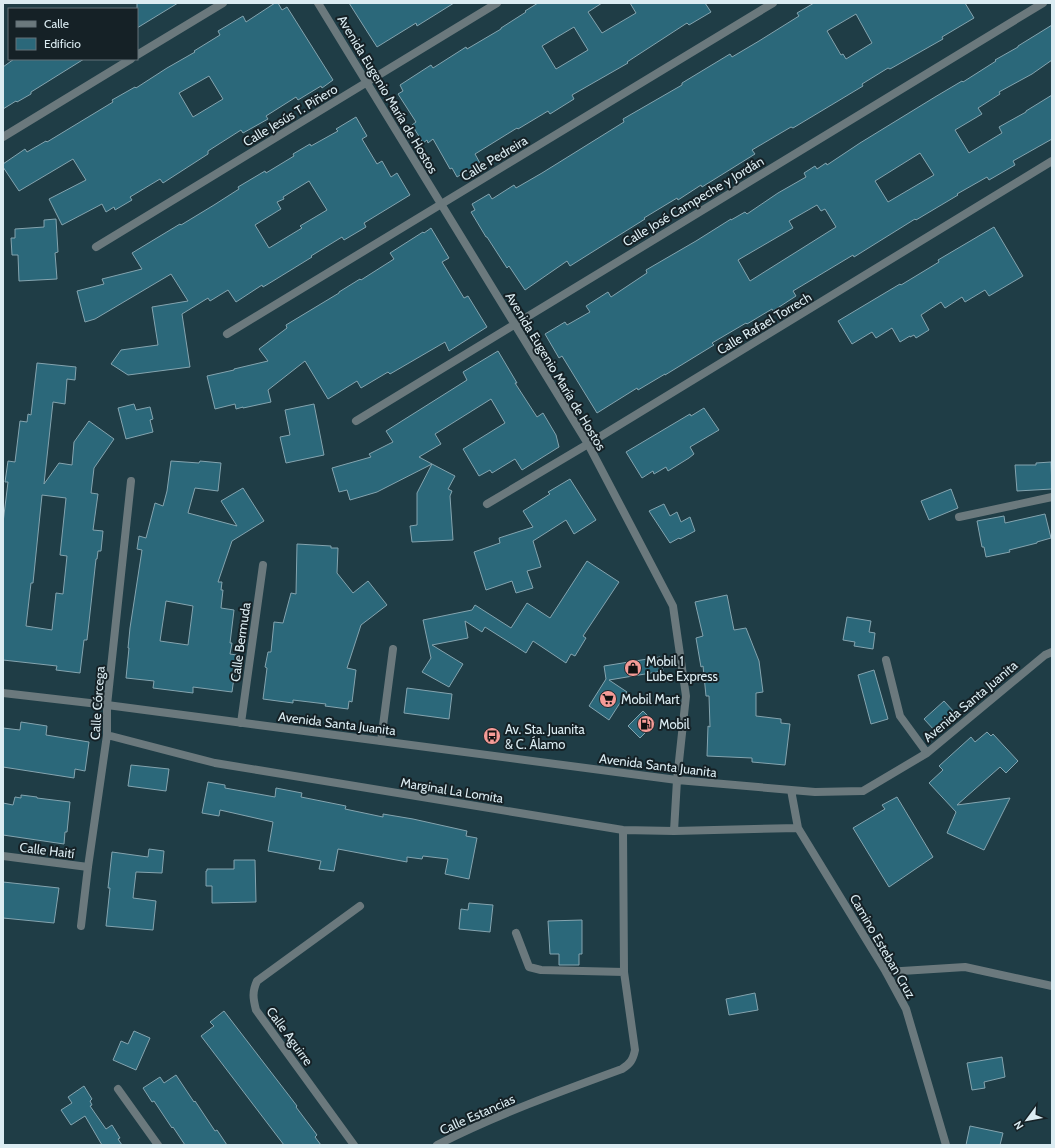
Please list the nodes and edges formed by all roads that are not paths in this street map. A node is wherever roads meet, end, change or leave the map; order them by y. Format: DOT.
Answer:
graph roads {
  1 [pos="223,3"];
  2 [pos="318,3"];
  3 [pos="496,3"];
  4 [pos="774,3"];
  5 [pos="1043,3"];
  6 [pos="138,55"];
  7 [pos="129,60"];
  8 [pos="367,82"];
  9 [pos="3,137"];
  10 [pos="1052,161"];
  11 [pos="441,204"];
  12 [pos="96,247"];
  13 [pos="515,324"];
  14 [pos="227,334"];
  15 [pos="356,421"];
  16 [pos="588,444"];
  17 [pos="131,481"];
  18 [pos="1052,497"];
  19 [pos="487,504"];
  20 [pos="958,517"];
  21 [pos="263,565"];
  22 [pos="393,649"];
  23 [pos="1052,652"];
  24 [pos="886,660"];
  25 [pos="3,693"];
  26 [pos="107,705"];
  27 [pos="241,723"];
  28 [pos="107,735"];
  29 [pos="381,740"];
  30 [pos="927,753"];
  31 [pos="677,780"];
  32 [pos="791,790"];
  33 [pos="798,828"];
  34 [pos="623,830"];
  35 [pos="674,831"];
  36 [pos="3,856"];
  37 [pos="88,867"];
  38 [pos="360,906"];
  39 [pos="81,926"];
  40 [pos="516,933"];
  41 [pos="624,972"];
  42 [pos="886,972"];
  43 [pos="1052,986"];
  44 [pos="118,1089"];
  45 [pos="158,1145"];
  46 [pos="354,1145"];
  47 [pos="437,1145"];
  48 [pos="946,1145"];
  1 -- 6 [label="street"];
  2 -- 8 [label="street, Avenida Eugenio María de Hostos"];
  3 -- 8 [label="street, Calle Jesús T. Piñero"];
  4 -- 11 [label="street, Calle Pedreira"];
  5 -- 13 [label="street, Calle José Campeche y Jordán"];
  7 -- 9 [label="street"];
  8 -- 11 [label="street, Avenida Eugenio María de Hostos"];
  8 -- 12 [label="street, Calle Jesús T. Piñero"];
  10 -- 16 [label="street, Calle Rafael Torrech"];
  11 -- 13 [label="street, Avenida Eugenio María de Hostos"];
  11 -- 14 [label="street, Calle Pedreira"];
  13 -- 15 [label="street, Calle José Campeche y Jordán"];
  13 -- 16 [label="street, Avenida Eugenio María de Hostos"];
  16 -- 19 [label="street, Calle Rafael Torrech"];
  16 -- 31 [label="street, Avenida Eugenio María de Hostos"];
  17 -- 26 [label="street, Calle Córcega"];
  18 -- 20 [label="street"];
  21 -- 27 [label="street, Calle Bermuda"];
  22 -- 29 [label="street"];
  23 -- 30 [label="street, Avenida Santa Juanita"];
  24 -- 30 [label="street"];
  25 -- 26 [label="street, Avenida Santa Juanita"];
  26 -- 27 [label="street, Avenida Santa Juanita"];
  26 -- 28 [label="street, Calle Córcega"];
  27 -- 29 [label="street, Avenida Santa Juanita"];
  28 -- 34 [label="street, Marginal La Lomita"];
  28 -- 37 [label="street, Calle Córcega"];
  29 -- 31 [label="street, Avenida Santa Juanita"];
  30 -- 32 [label="street, Avenida Santa Juanita"];
  31 -- 32 [label="street, Avenida Santa Juanita"];
  31 -- 35 [label="street, Avenida Eugenio María de Hostos"];
  32 -- 33 [label="street, Camino Esteban Cruz"];
  33 -- 35 [label="street, Marginal La Lomita"];
  33 -- 42 [label="street, Camino Esteban Cruz"];
  34 -- 35 [label="street, Marginal La Lomita"];
  34 -- 41 [label="street"];
  36 -- 37 [label="street, Calle Haití"];
  37 -- 39 [label="street, Calle Córcega"];
  38 -- 46 [label="street, Calle Aguirre"];
  40 -- 41 [label="street"];
  41 -- 47 [label="street, Calle Estancias"];
  42 -- 43 [label="street"];
  42 -- 48 [label="street, Camino Esteban Cruz"];
  44 -- 45 [label="street"];
}
